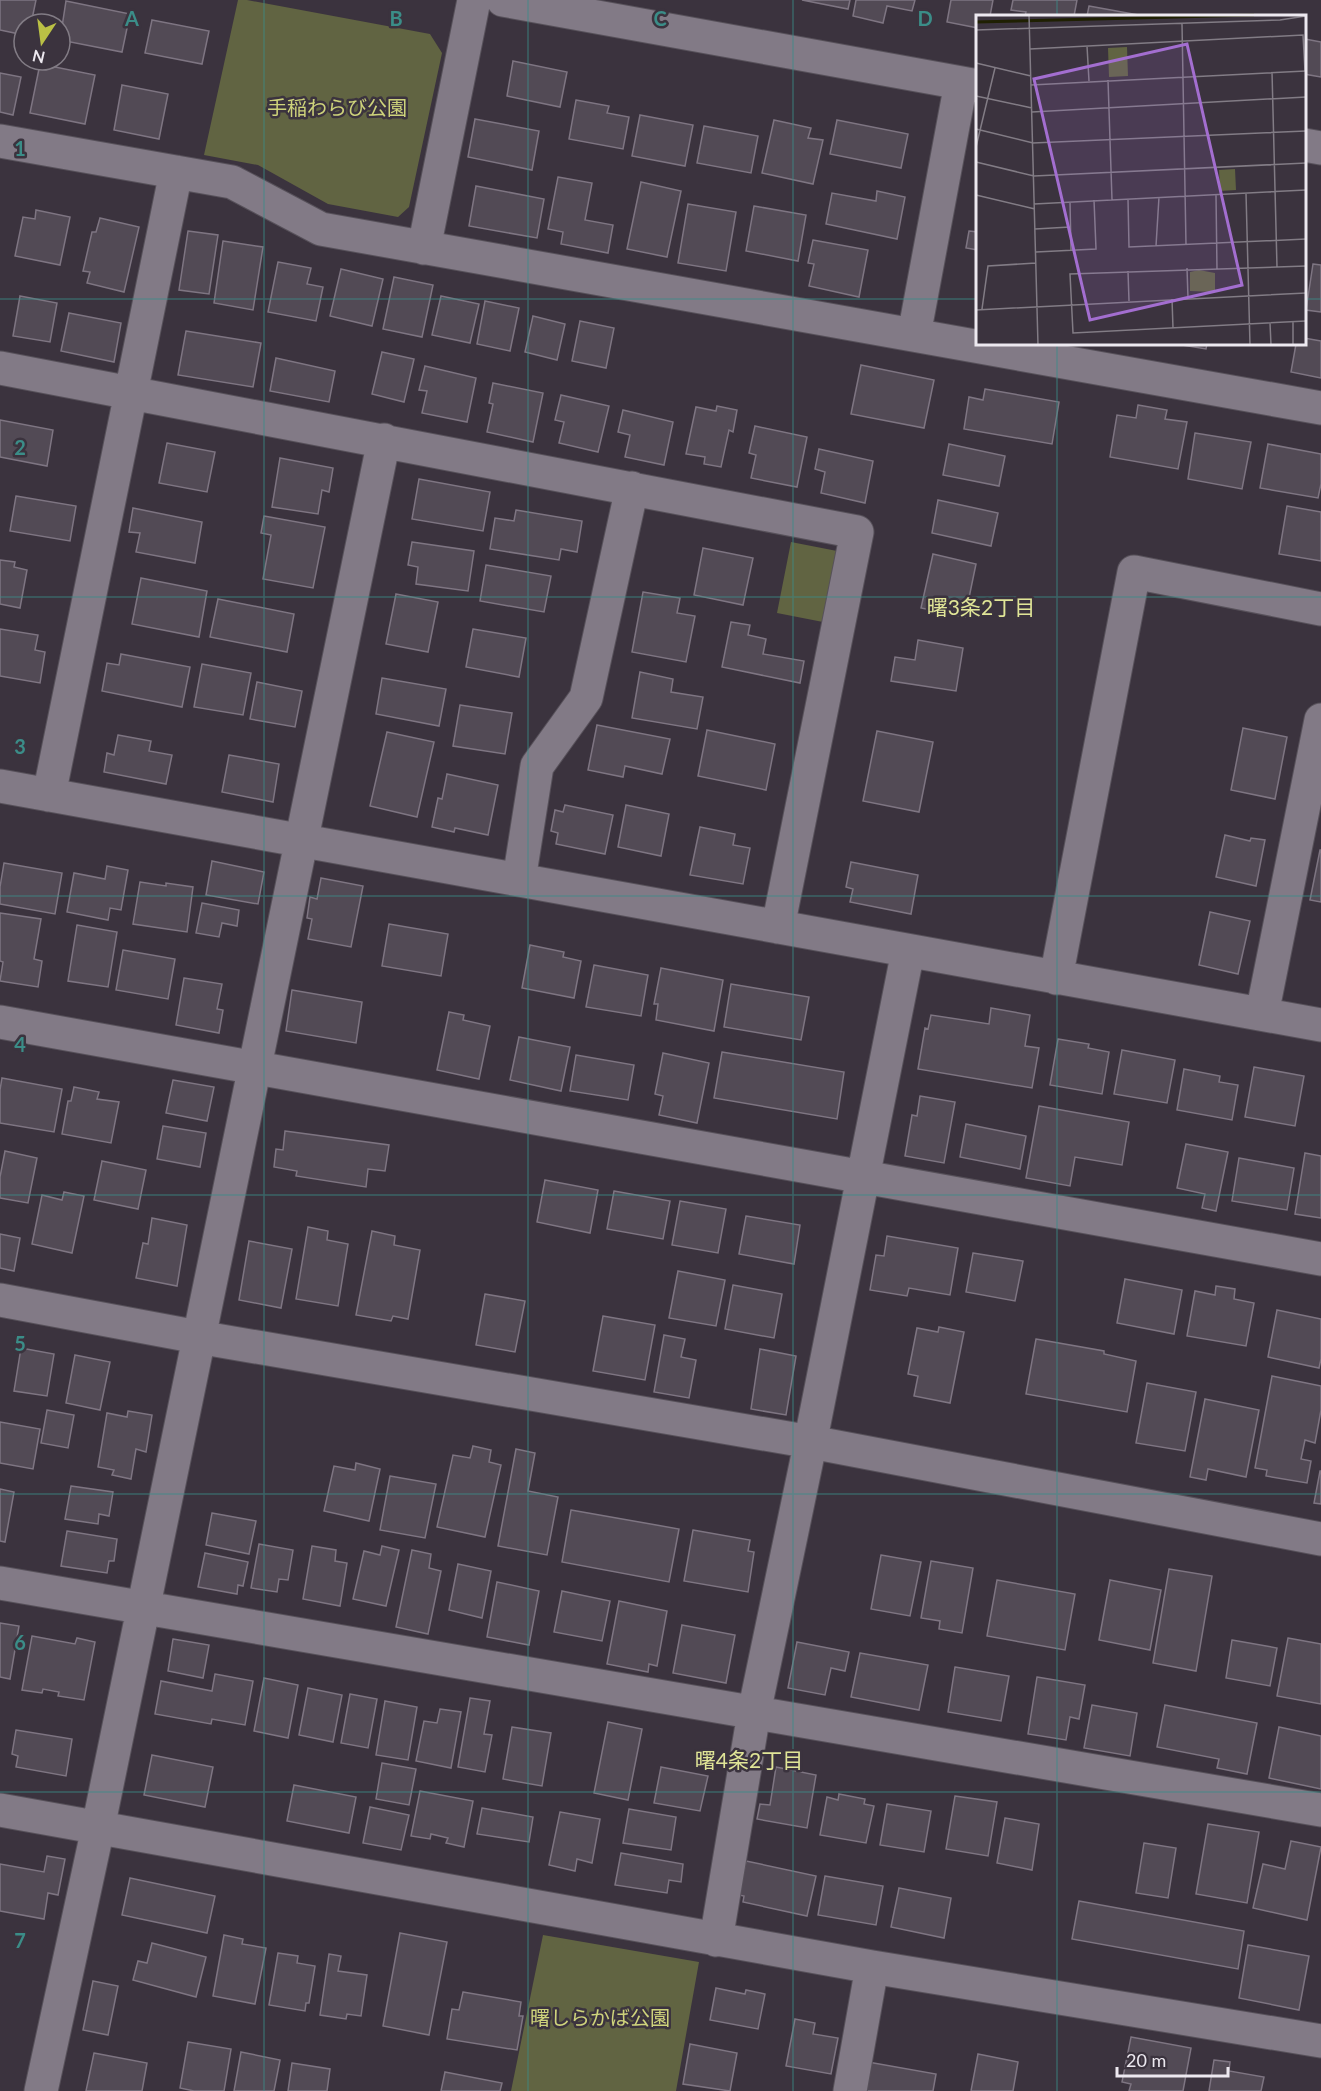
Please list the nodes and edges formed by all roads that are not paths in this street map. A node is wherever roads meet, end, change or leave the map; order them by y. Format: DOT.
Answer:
graph roads {
  1 [pos="474,0"];
  2 [pos="503,0"];
  3 [pos="609,9"];
  4 [pos="969,84"];
  5 [pos="0,141"];
  6 [pos="1306,145"];
  7 [pos="1321,148"];
  8 [pos="176,172"];
  9 [pos="424,248"];
  10 [pos="914,335"];
  11 [pos="0,368"];
  12 [pos="130,392"];
  13 [pos="1321,408"];
  14 [pos="384,440"];
  15 [pos="632,488"];
  16 [pos="1321,609"];
  17 [pos="1321,720"];
  18 [pos="0,786"];
  19 [pos="49,795"];
  20 [pos="1312,810"];
  21 [pos="302,841"];
  22 [pos="519,880"];
  23 [pos="778,927"];
  24 [pos="908,951"];
  25 [pos="1056,978"];
  26 [pos="1262,1014"];
  27 [pos="0,1022"];
  28 [pos="1321,1025"];
  29 [pos="254,1067"];
  30 [pos="863,1176"];
  31 [pos="1321,1259"];
  32 [pos="0,1300"];
  33 [pos="198,1337"];
  34 [pos="811,1442"];
  35 [pos="1321,1539"];
  36 [pos="0,1583"];
  37 [pos="143,1608"];
  38 [pos="754,1713"];
  39 [pos="0,1810"];
  40 [pos="1321,1810"];
  41 [pos="98,1828"];
  42 [pos="716,1940"];
  43 [pos="872,1967"];
  44 [pos="1321,2041"];
  45 [pos="41,2091"];
  46 [pos="850,2091"];
  1 -- 9 [label="street"];
  2 -- 3 [label="street"];
  3 -- 4 [label="street"];
  4 -- 10 [label="street"];
  5 -- 8 [label="street"];
  6 -- 7 [label="street"];
  8 -- 9 [label="street"];
  8 -- 12 [label="street"];
  9 -- 10 [label="street"];
  10 -- 13 [label="street"];
  11 -- 12 [label="street"];
  12 -- 14 [label="street"];
  12 -- 19 [label="street"];
  14 -- 15 [label="street"];
  14 -- 21 [label="street"];
  15 -- 22 [label="street"];
  15 -- 23 [label="street"];
  16 -- 25 [label="street"];
  17 -- 20 [label="street"];
  18 -- 19 [label="street"];
  19 -- 21 [label="street"];
  20 -- 26 [label="street"];
  21 -- 22 [label="street"];
  21 -- 29 [label="street"];
  22 -- 23 [label="street"];
  23 -- 24 [label="street"];
  24 -- 25 [label="street"];
  24 -- 30 [label="street"];
  25 -- 26 [label="street"];
  26 -- 28 [label="street"];
  27 -- 29 [label="street"];
  29 -- 30 [label="street"];
  29 -- 33 [label="street"];
  30 -- 31 [label="street"];
  30 -- 34 [label="street"];
  32 -- 33 [label="street"];
  33 -- 34 [label="street"];
  33 -- 37 [label="street"];
  34 -- 35 [label="street"];
  34 -- 38 [label="street"];
  36 -- 37 [label="street"];
  37 -- 38 [label="street"];
  37 -- 41 [label="street"];
  38 -- 40 [label="street"];
  38 -- 42 [label="street"];
  39 -- 41 [label="street"];
  41 -- 42 [label="street"];
  41 -- 45 [label="street"];
  42 -- 43 [label="street"];
  43 -- 44 [label="street"];
  43 -- 46 [label="street"];
}
